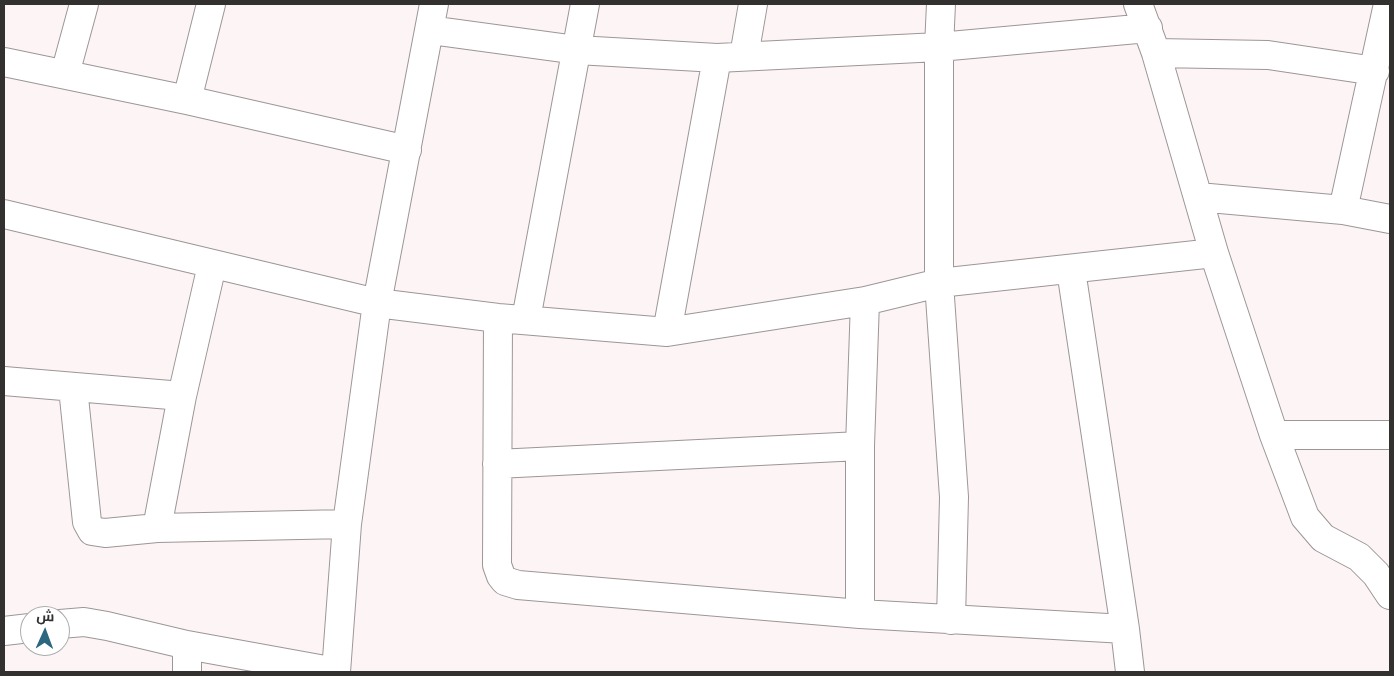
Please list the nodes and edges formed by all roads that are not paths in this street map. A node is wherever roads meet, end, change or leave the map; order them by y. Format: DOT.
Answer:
graph roads {
  1 [pos="84,4"];
  2 [pos="211,4"];
  3 [pos="434,4"];
  4 [pos="585,4"];
  5 [pos="753,4"];
  6 [pos="941,4"];
  7 [pos="1388,4"];
  8 [pos="1148,28"];
  9 [pos="430,30"];
  10 [pos="939,47"];
  11 [pos="577,50"];
  12 [pos="744,56"];
  13 [pos="717,58"];
  14 [pos="4,62"];
  15 [pos="1375,71"];
  16 [pos="65,74"];
  17 [pos="187,100"];
  18 [pos="407,150"];
  19 [pos="1198,197"];
  20 [pos="1343,210"];
  21 [pos="4,214"];
  22 [pos="1390,219"];
  23 [pos="1214,253"];
  24 [pos="212,265"];
  25 [pos="1071,270"];
  26 [pos="939,284"];
  27 [pos="866,301"];
  28 [pos="377,303"];
  29 [pos="498,318"];
  30 [pos="526,319"];
  31 [pos="667,332"];
  32 [pos="4,381"];
  33 [pos="73,388"];
  34 [pos="182,396"];
  35 [pos="1274,435"];
  36 [pos="1390,435"];
  37 [pos="860,446"];
  38 [pos="497,464"];
  39 [pos="346,524"];
  40 [pos="157,528"];
  41 [pos="1390,595"];
  42 [pos="860,614"];
  43 [pos="951,620"];
  44 [pos="70,623"];
  45 [pos="20,629"];
  46 [pos="1125,629"];
  47 [pos="4,631"];
  48 [pos="187,645"];
  49 [pos="187,672"];
  50 [pos="336,672"];
  51 [pos="1130,672"];
  1 -- 16 [label="street"];
  2 -- 17 [label="street"];
  3 -- 9 [label="street"];
  4 -- 11 [label="street"];
  5 -- 12 [label="street"];
  6 -- 10 [label="street"];
  7 -- 15 [label="street"];
  8 -- 10 [label="street"];
  8 -- 15 [label="street"];
  8 -- 19 [label="street"];
  9 -- 11 [label="street"];
  9 -- 18 [label="street"];
  10 -- 12 [label="street"];
  10 -- 26 [label="street"];
  11 -- 13 [label="street"];
  11 -- 30 [label="street"];
  12 -- 13 [label="street"];
  13 -- 31 [label="street"];
  14 -- 16 [label="street"];
  15 -- 20 [label="street"];
  16 -- 17 [label="street"];
  17 -- 18 [label="street"];
  18 -- 28 [label="street"];
  19 -- 20 [label="street"];
  19 -- 23 [label="street"];
  20 -- 22 [label="street"];
  21 -- 24 [label="street"];
  23 -- 25 [label="street"];
  23 -- 35 [label="street"];
  24 -- 28 [label="street"];
  24 -- 34 [label="street"];
  25 -- 26 [label="street"];
  25 -- 46 [label="street"];
  26 -- 27 [label="street"];
  26 -- 43 [label="street"];
  27 -- 31 [label="street"];
  27 -- 37 [label="street"];
  28 -- 29 [label="street"];
  28 -- 39 [label="street"];
  29 -- 30 [label="street"];
  29 -- 38 [label="street"];
  30 -- 31 [label="street"];
  32 -- 33 [label="street"];
  33 -- 34 [label="street"];
  33 -- 40 [label="street"];
  34 -- 40 [label="street"];
  35 -- 36 [label="street"];
  35 -- 41 [label="street"];
  37 -- 38 [label="street"];
  37 -- 42 [label="street"];
  38 -- 42 [label="street"];
  39 -- 40 [label="street"];
  39 -- 50 [label="street"];
  42 -- 43 [label="street"];
  43 -- 46 [label="street"];
  44 -- 48 [label="street"];
  45 -- 47 [label="street"];
  46 -- 51 [label="street"];
  48 -- 49 [label="street"];
  48 -- 50 [label="street"];
}
